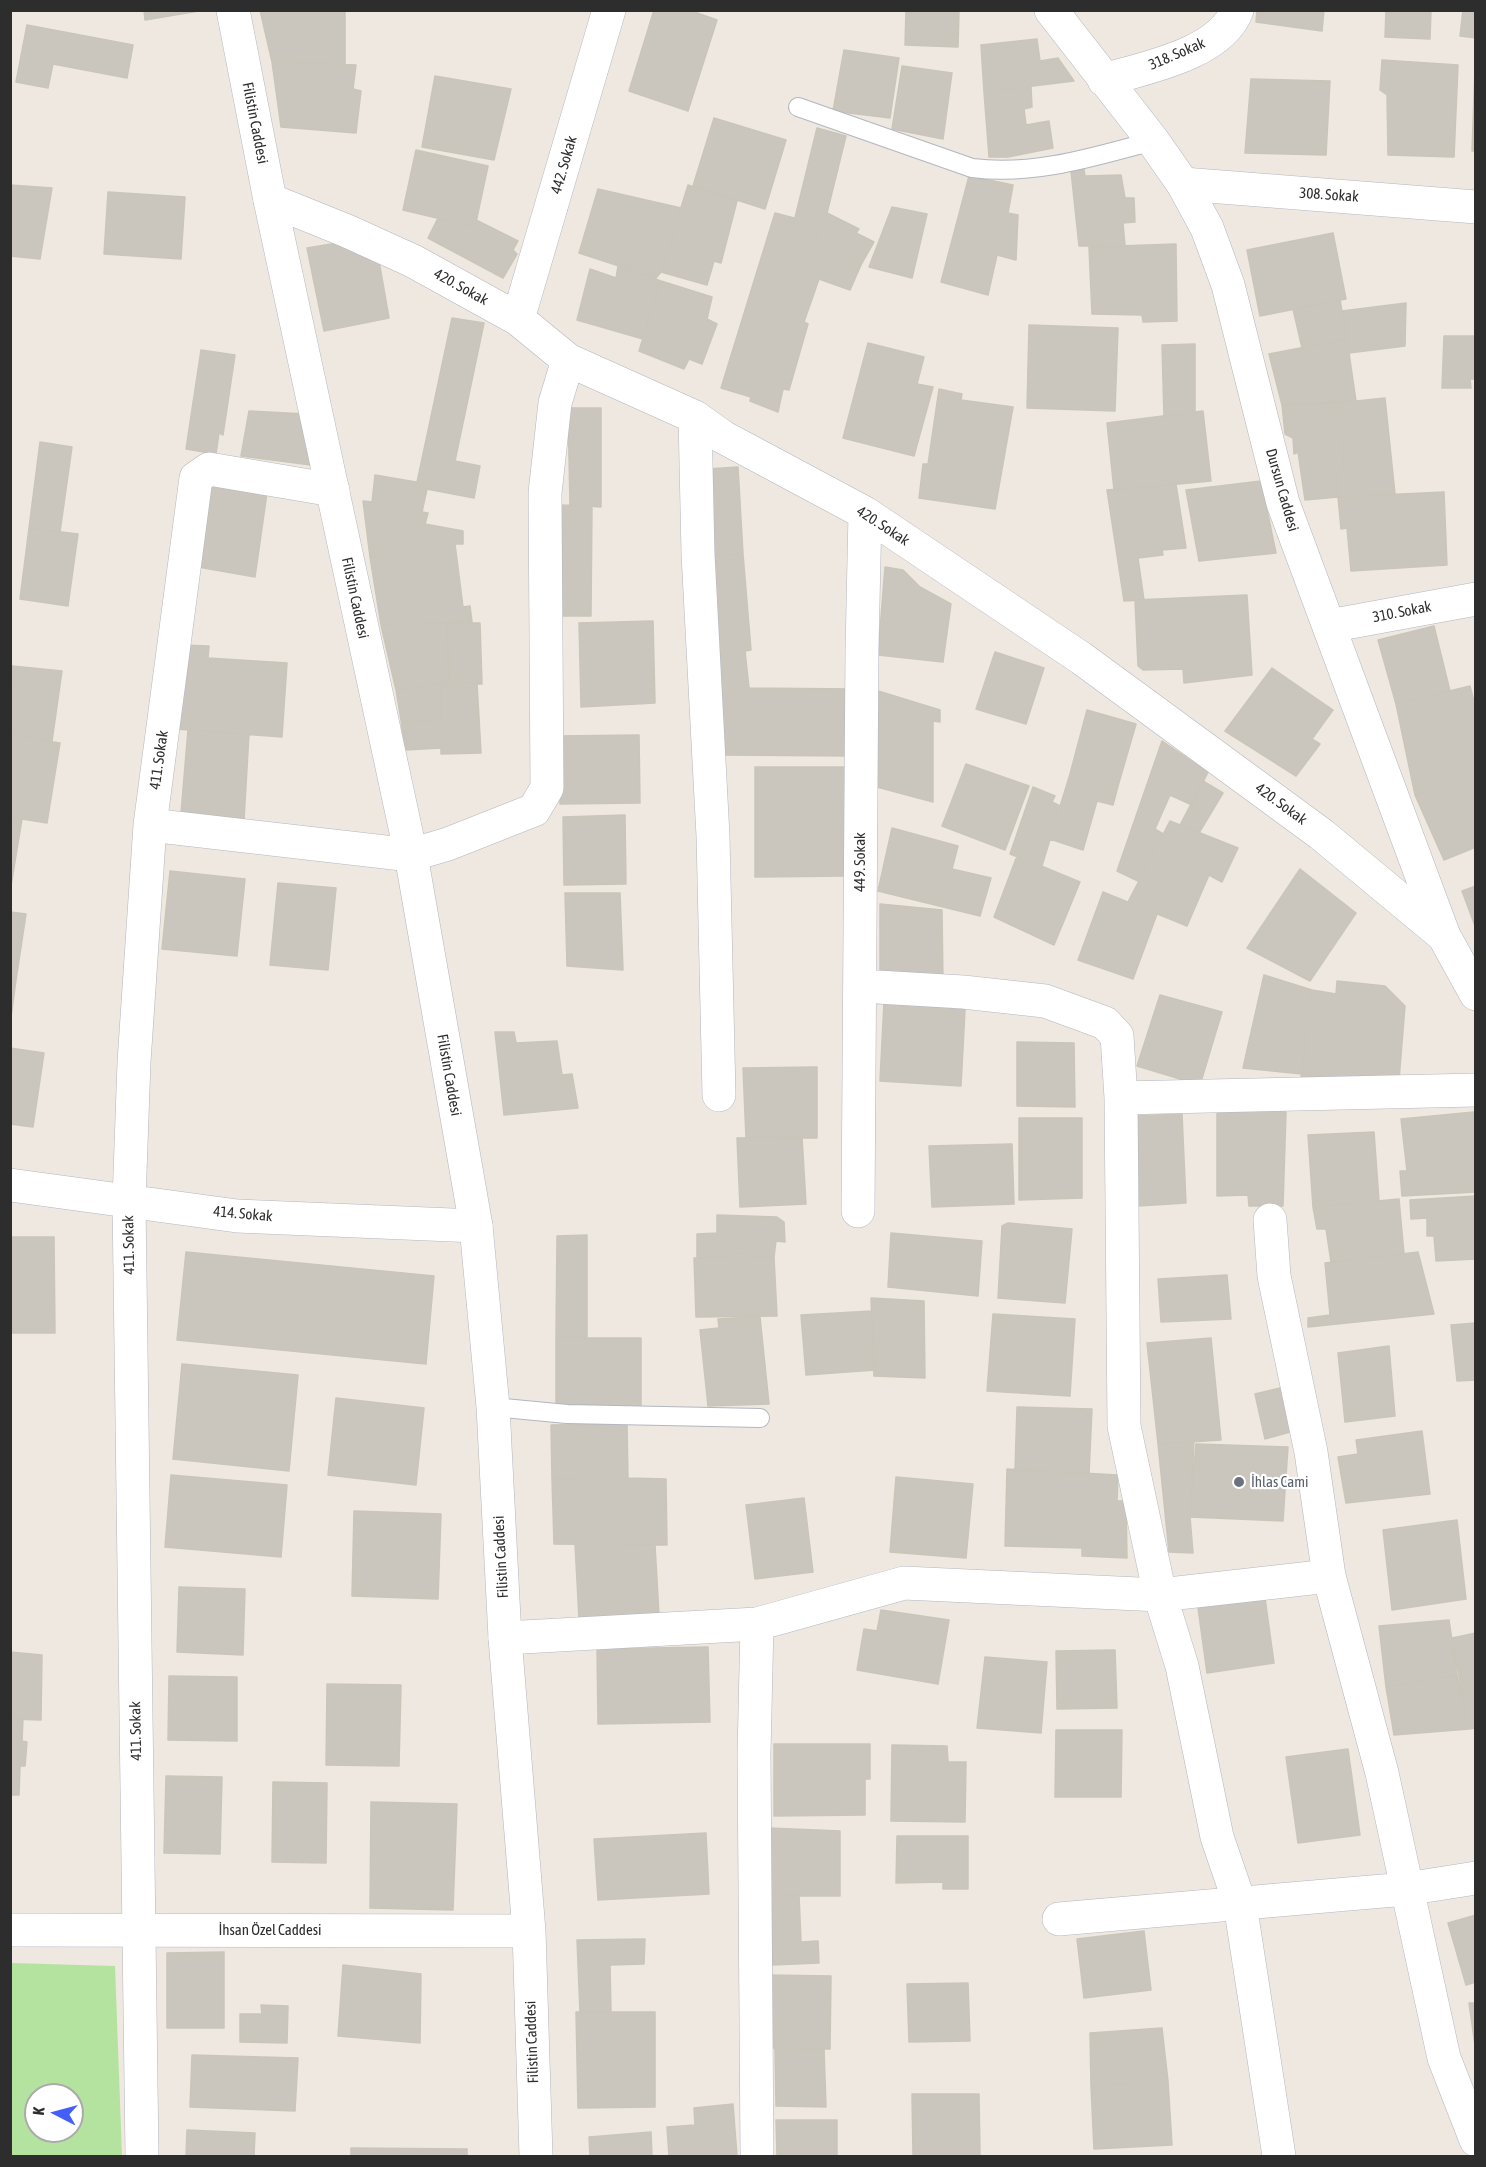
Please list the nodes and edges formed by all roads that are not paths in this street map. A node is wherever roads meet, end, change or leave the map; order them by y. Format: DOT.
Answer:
graph roads {
  1 [pos="233,10"];
  2 [pos="609,10"];
  3 [pos="1051,10"];
  4 [pos="1237,10"];
  5 [pos="1104,80"];
  6 [pos="798,107"];
  7 [pos="1153,141"];
  8 [pos="1183,184"];
  9 [pos="270,200"];
  10 [pos="1476,207"];
  11 [pos="518,319"];
  12 [pos="568,360"];
  13 [pos="695,417"];
  14 [pos="333,490"];
  15 [pos="865,513"];
  16 [pos="1476,600"];
  17 [pos="1329,626"];
  18 [pos="150,825"];
  19 [pos="411,855"];
  20 [pos="1444,936"];
  21 [pos="860,986"];
  22 [pos="1476,994"];
  23 [pos="1476,1090"];
  24 [pos="719,1095"];
  25 [pos="1121,1098"];
  26 [pos="10,1185"];
  27 [pos="129,1201"];
  28 [pos="858,1211"];
  29 [pos="1270,1220"];
  30 [pos="476,1226"];
  31 [pos="493,1407"];
  32 [pos="760,1418"];
  33 [pos="1329,1576"];
  34 [pos="1160,1595"];
  35 [pos="757,1624"];
  36 [pos="505,1638"];
  37 [pos="1476,1878"];
  38 [pos="1406,1889"];
  39 [pos="1240,1904"];
  40 [pos="1059,1918"];
  41 [pos="138,1929"];
  42 [pos="10,1930"];
  43 [pos="529,1931"];
  44 [pos="1476,2140"];
  45 [pos="142,2157"];
  46 [pos="536,2157"];
  47 [pos="757,2157"];
  48 [pos="1279,2157"];
  1 -- 9 [label="street, Filistin Caddesi"];
  2 -- 11 [label="street, 442. Sokak"];
  3 -- 5 [label="street, Dursun Caddesi"];
  4 -- 5 [label="street, 318. Sokak"];
  5 -- 7 [label="street, Dursun Caddesi"];
  6 -- 7 [label="lane"];
  7 -- 8 [label="street, Dursun Caddesi"];
  8 -- 10 [label="street, 308. Sokak"];
  8 -- 17 [label="street, Dursun Caddesi"];
  9 -- 11 [label="street, 420. Sokak"];
  9 -- 14 [label="street, Filistin Caddesi"];
  11 -- 12 [label="street, 420. Sokak"];
  12 -- 13 [label="street, 420. Sokak"];
  12 -- 19 [label="street"];
  13 -- 15 [label="street, 420. Sokak"];
  13 -- 24 [label="street"];
  14 -- 18 [label="street, 411. Sokak"];
  14 -- 19 [label="street, Filistin Caddesi"];
  15 -- 20 [label="street, 420. Sokak"];
  15 -- 21 [label="street, 449. Sokak"];
  16 -- 17 [label="street, 310. Sokak"];
  17 -- 20 [label="street, Dursun Caddesi"];
  18 -- 19 [label="street"];
  18 -- 27 [label="street, 411. Sokak"];
  19 -- 30 [label="street, Filistin Caddesi"];
  20 -- 22 [label="street, Dursun Caddesi"];
  21 -- 25 [label="street"];
  21 -- 28 [label="street, 449. Sokak"];
  23 -- 25 [label="street"];
  25 -- 34 [label="street"];
  26 -- 27 [label="street, 414. Sokak"];
  27 -- 30 [label="street, 414. Sokak"];
  27 -- 41 [label="street, 411. Sokak"];
  29 -- 33 [label="street"];
  30 -- 31 [label="street, Filistin Caddesi"];
  31 -- 32 [label="lane"];
  31 -- 36 [label="street, Filistin Caddesi"];
  33 -- 34 [label="street"];
  33 -- 38 [label="street"];
  34 -- 35 [label="street"];
  34 -- 39 [label="street"];
  35 -- 36 [label="street"];
  35 -- 47 [label="street"];
  36 -- 43 [label="street, Filistin Caddesi"];
  37 -- 38 [label="street"];
  38 -- 39 [label="street"];
  38 -- 44 [label="street"];
  39 -- 40 [label="street"];
  39 -- 48 [label="street"];
  41 -- 42 [label="street, İhsan Özel Caddesi"];
  41 -- 43 [label="street, İhsan Özel Caddesi"];
  41 -- 45 [label="street, 411. Sokak"];
  43 -- 46 [label="street, Filistin Caddesi"];
}
